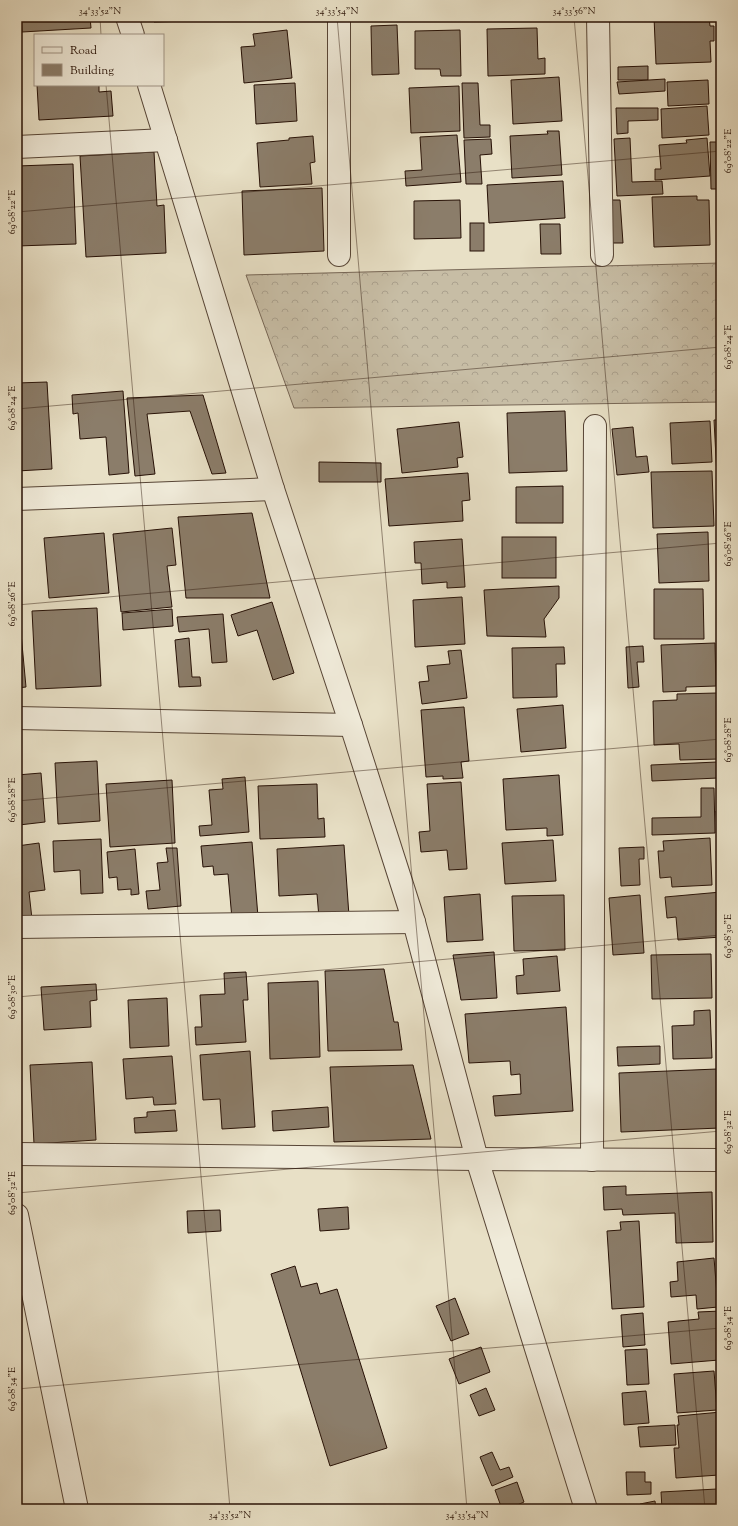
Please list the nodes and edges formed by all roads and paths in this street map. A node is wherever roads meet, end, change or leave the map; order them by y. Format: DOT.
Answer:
graph roads {
  1 [pos="127,17"];
  2 [pos="339,17"];
  3 [pos="598,17"];
  4 [pos="133,34"];
  5 [pos="149,86"];
  6 [pos="166,140"];
  7 [pos="17,147"];
  8 [pos="339,255"];
  9 [pos="602,255"];
  10 [pos="595,426"];
  11 [pos="273,489"];
  12 [pos="17,499"];
  13 [pos="17,718"];
  14 [pos="351,725"];
  15 [pos="414,922"];
  16 [pos="17,927"];
  17 [pos="17,1154"];
  18 [pos="477,1160"];
  19 [pos="592,1160"];
  20 [pos="721,1160"];
  21 [pos="17,1215"];
  22 [pos="77,1509"];
  23 [pos="586,1509"];
  1 -- 4 [label="street"];
  2 -- 8 [label="street"];
  3 -- 9 [label="street"];
  5 -- 6 [label="street"];
  6 -- 7 [label="street"];
  6 -- 11 [label="street"];
  10 -- 19 [label="street"];
  11 -- 12 [label="street"];
  11 -- 14 [label="street"];
  13 -- 14 [label="street"];
  14 -- 15 [label="street"];
  15 -- 16 [label="street"];
  15 -- 18 [label="street"];
  17 -- 18 [label="street"];
  18 -- 19 [label="street"];
  18 -- 23 [label="street"];
  19 -- 20 [label="street"];
  21 -- 22 [label="street"];
}
